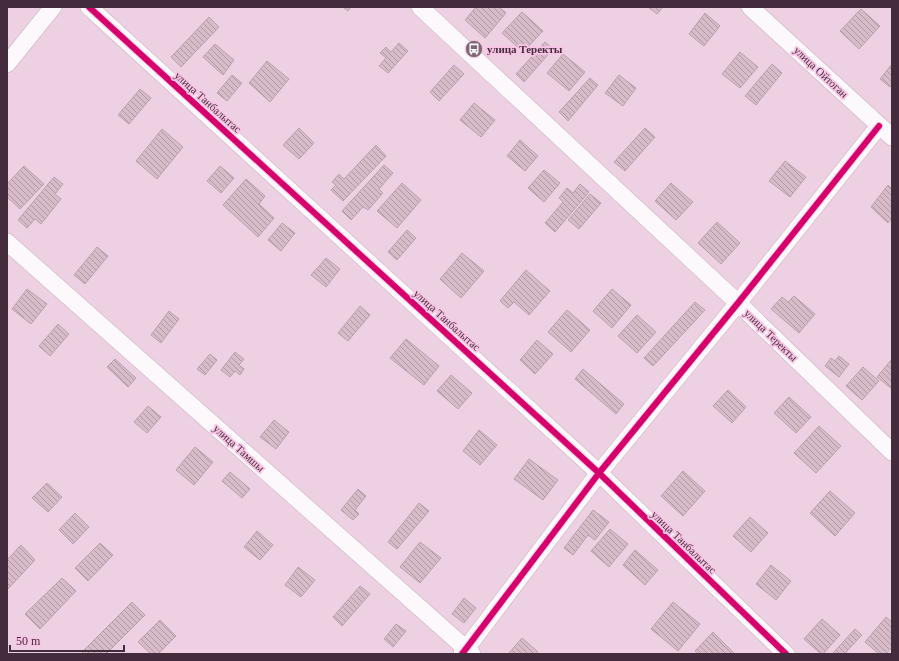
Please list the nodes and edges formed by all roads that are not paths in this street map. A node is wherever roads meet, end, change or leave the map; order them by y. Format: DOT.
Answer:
graph roads {
  1 [pos="53,7"];
  2 [pos="89,7"];
  3 [pos="420,7"];
  4 [pos="750,7"];
  5 [pos="7,64"];
  6 [pos="879,126"];
  7 [pos="892,137"];
  8 [pos="7,242"];
  9 [pos="738,303"];
  10 [pos="892,452"];
  11 [pos="599,473"];
  12 [pos="467,652"];
  13 [pos="786,654"];
  1 -- 5 [label="street"];
  2 -- 11 [label="street, улица Танбалытас"];
  3 -- 9 [label="street, улица Теректы"];
  4 -- 6 [label="street, улица Ойтоган"];
  6 -- 7 [label="street, улица Ойтоган"];
  6 -- 9 [label="street"];
  8 -- 12 [label="street, улица Тамшы"];
  9 -- 10 [label="street, улица Теректы"];
  9 -- 11 [label="street"];
  11 -- 12 [label="street"];
  11 -- 13 [label="street, улица Танбалытас"];
}
